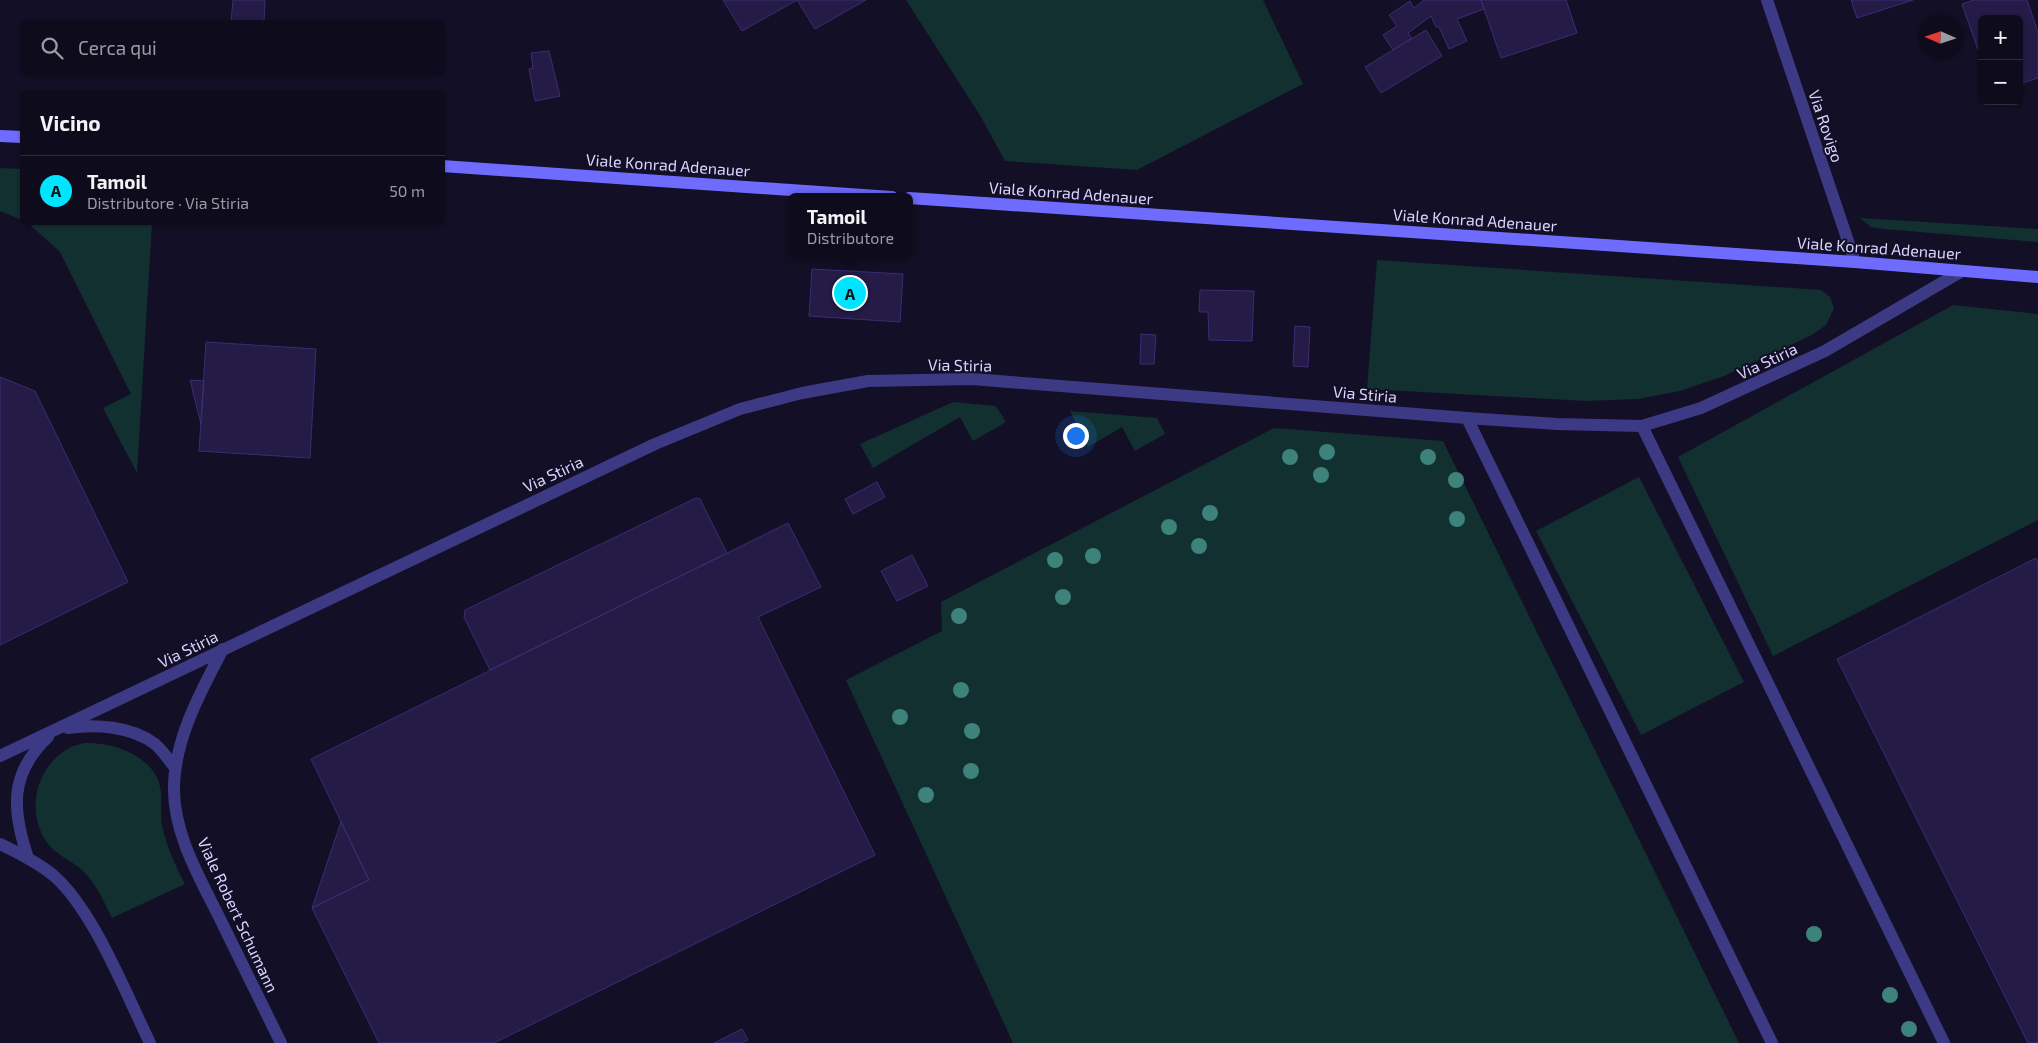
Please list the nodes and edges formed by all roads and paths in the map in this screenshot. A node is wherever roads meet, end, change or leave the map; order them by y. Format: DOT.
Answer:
graph roads {
  1 [pos="1767,0"];
  2 [pos="0,136"];
  3 [pos="20,137"];
  4 [pos="445,166"];
  5 [pos="834,193"];
  6 [pos="913,198"];
  7 [pos="1855,262"];
  8 [pos="1962,271"];
  9 [pos="2038,277"];
  10 [pos="1467,418"];
  11 [pos="1642,426"];
  12 [pos="223,650"];
  13 [pos="54,731"];
  14 [pos="0,756"];
  15 [pos="176,768"];
  16 [pos="0,844"];
  17 [pos="28,858"];
  18 [pos="150,1043"];
  19 [pos="281,1043"];
  20 [pos="1772,1043"];
  21 [pos="1944,1043"];
  1 -- 7 [label="street, Via Rovigo"];
  2 -- 3 [label="main road"];
  4 -- 5 [label="main road, Viale Konrad Adenauer"];
  6 -- 7 [label="main road, Viale Konrad Adenauer"];
  7 -- 8 [label="main road, Viale Konrad Adenauer"];
  8 -- 9 [label="main road, Viale Konrad Adenauer"];
  8 -- 11 [label="street, Via Stiria"];
  10 -- 11 [label="street, Via Stiria"];
  10 -- 12 [label="street, Via Stiria"];
  10 -- 20 [label="street"];
  11 -- 21 [label="street"];
  12 -- 13 [label="street, Via Stiria"];
  12 -- 15 [label="street, Viale Robert Schumann"];
  13 -- 14 [label="street, Via Stiria"];
  13 -- 15 [label="street"];
  13 -- 17 [label="street"];
  15 -- 19 [label="street, Viale Robert Schumann"];
  16 -- 17 [label="street"];
  17 -- 18 [label="street"];
}
